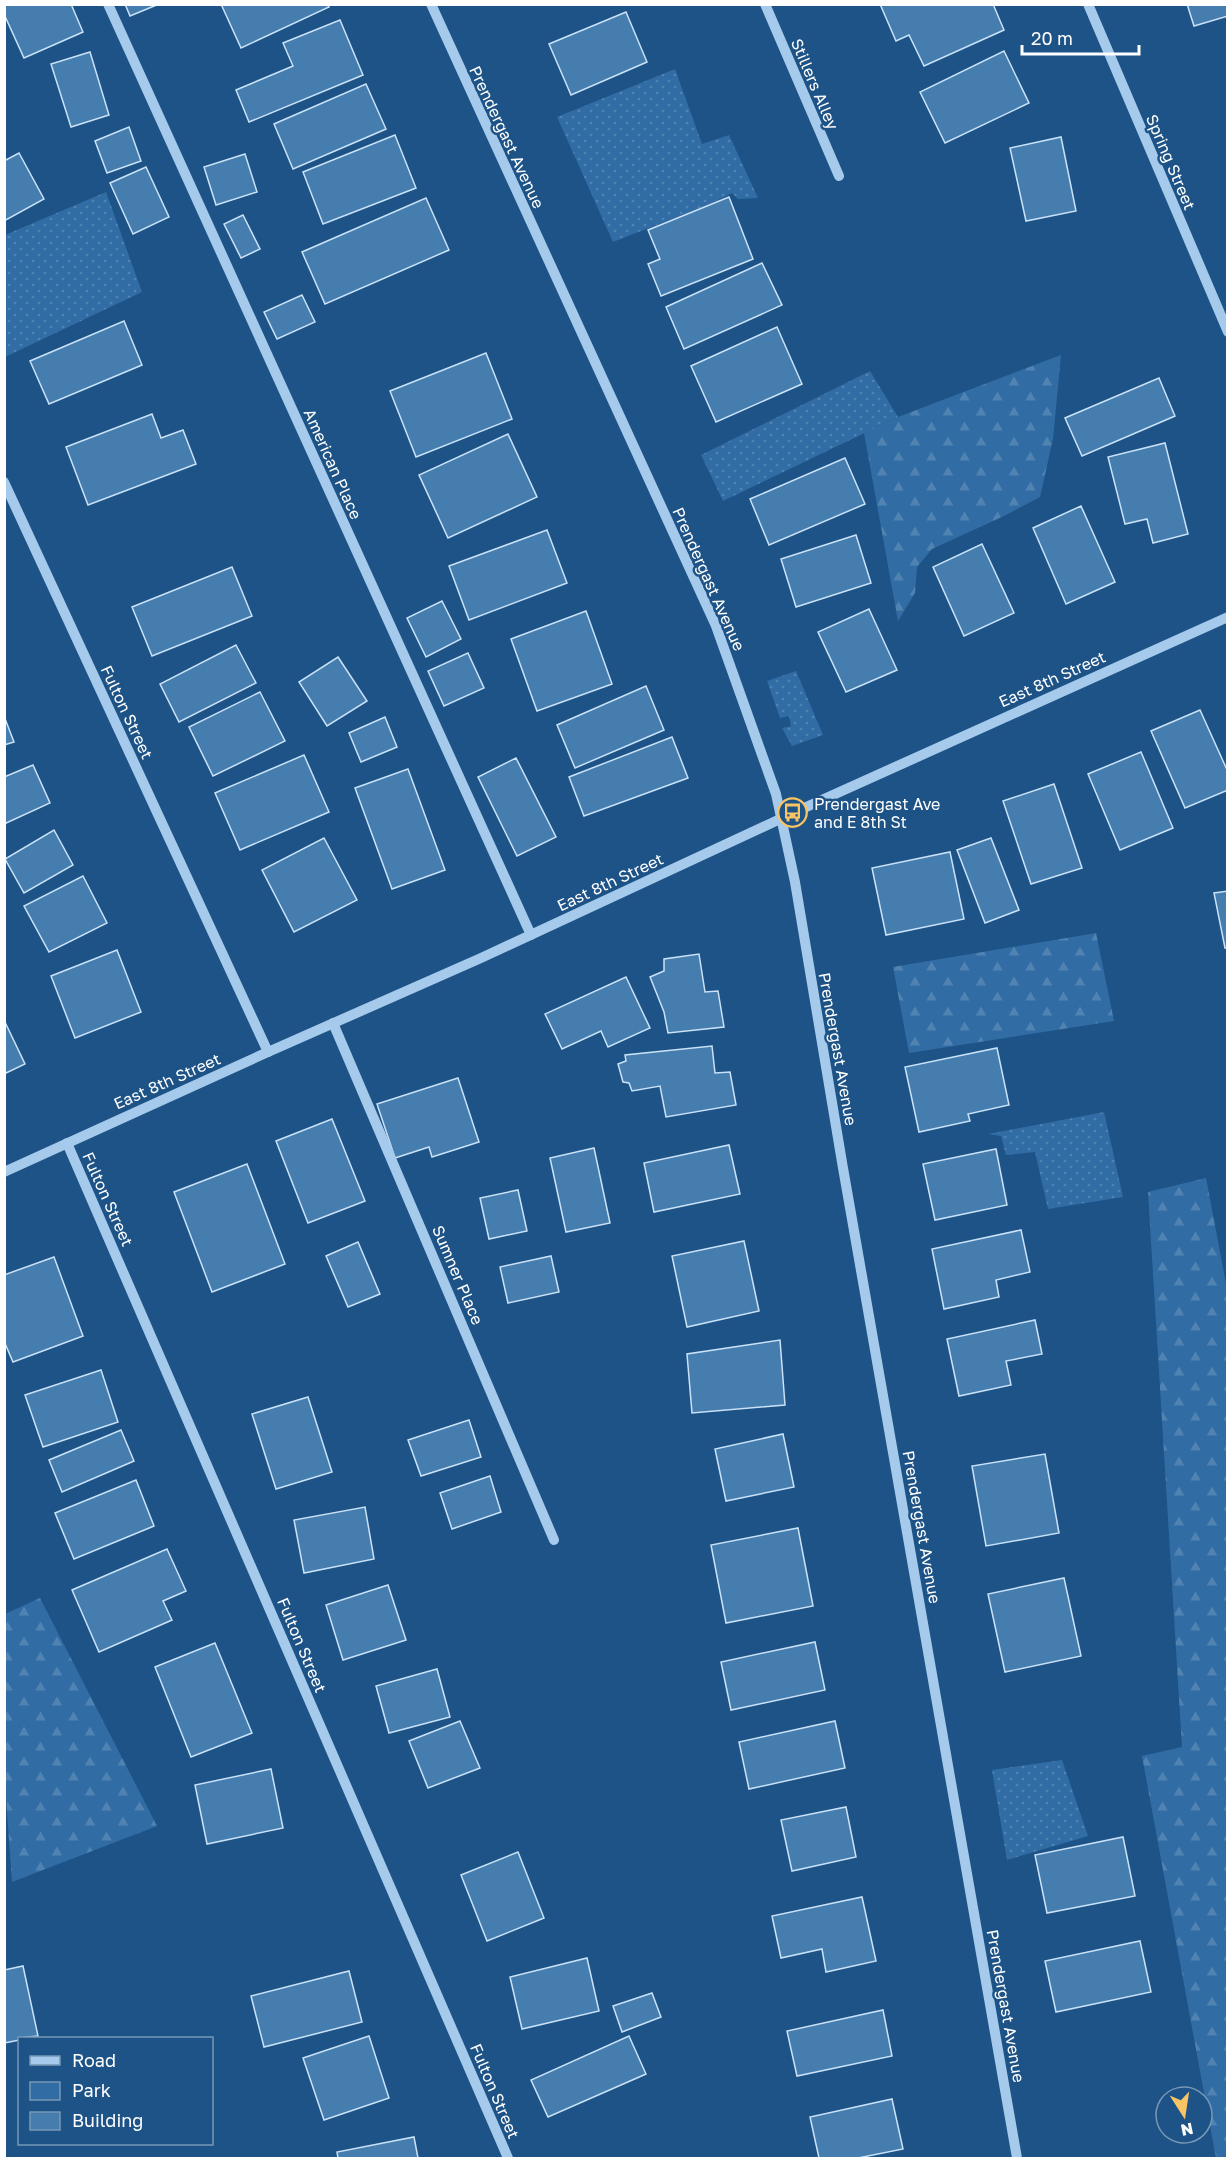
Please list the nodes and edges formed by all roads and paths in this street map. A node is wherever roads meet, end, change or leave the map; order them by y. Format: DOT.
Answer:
graph roads {
  1 [pos="108,4"];
  2 [pos="431,4"];
  3 [pos="765,4"];
  4 [pos="1088,4"];
  5 [pos="839,176"];
  6 [pos="1227,332"];
  7 [pos="4,482"];
  8 [pos="1227,617"];
  9 [pos="782,818"];
  10 [pos="531,935"];
  11 [pos="333,1023"];
  12 [pos="268,1052"];
  13 [pos="67,1143"];
  14 [pos="4,1172"];
  15 [pos="554,1540"];
  16 [pos="508,2158"];
  17 [pos="1017,2158"];
  1 -- 10 [label="street, American Place"];
  2 -- 9 [label="street, Prendergast Avenue"];
  3 -- 5 [label="street, Stillers Alley"];
  4 -- 6 [label="street, Spring Street"];
  7 -- 12 [label="street, Fulton Street"];
  8 -- 9 [label="street, East 8th Street"];
  9 -- 10 [label="street, East 8th Street"];
  9 -- 17 [label="street, Prendergast Avenue"];
  10 -- 11 [label="street, East 8th Street"];
  11 -- 12 [label="street, East 8th Street"];
  11 -- 15 [label="street, Sumner Place"];
  12 -- 13 [label="street, East 8th Street"];
  13 -- 14 [label="street, East 8th Street"];
  13 -- 16 [label="street, Fulton Street"];
}
